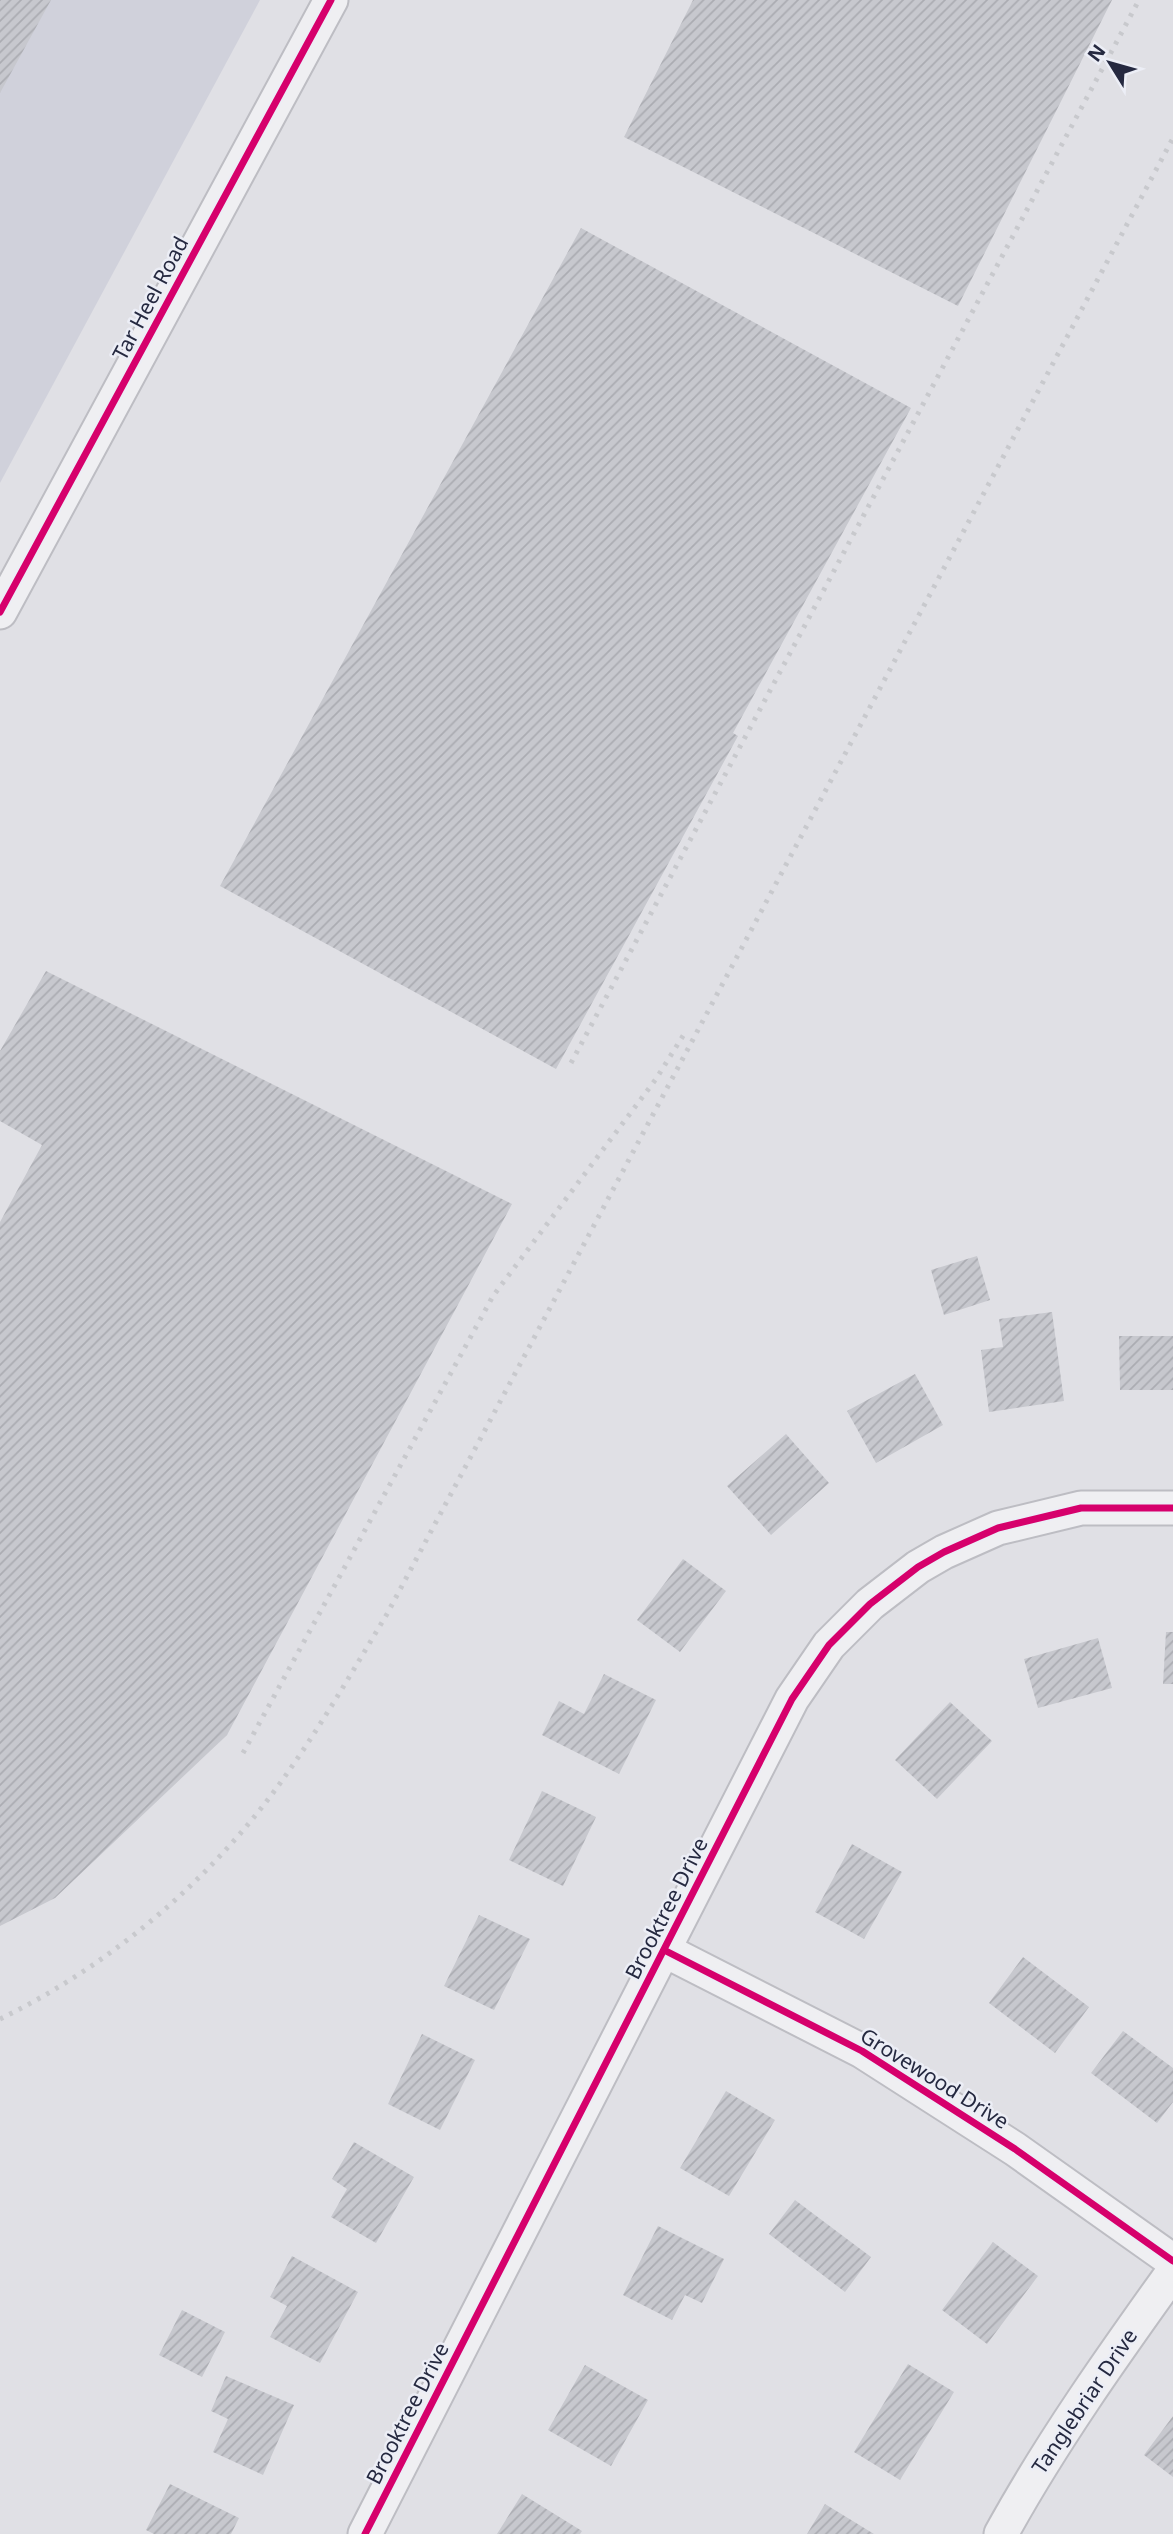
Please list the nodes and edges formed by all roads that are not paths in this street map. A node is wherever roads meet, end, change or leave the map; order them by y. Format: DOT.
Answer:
graph roads {
  1 [pos="331,0"];
  2 [pos="0,612"];
  3 [pos="1173,1508"];
  4 [pos="664,1950"];
  5 [pos="1173,2261"];
  6 [pos="1173,2272"];
  7 [pos="365,2534"];
  8 [pos="1001,2534"];
  1 -- 2 [label="street, Tar Heel Road"];
  3 -- 4 [label="street, Brooktree Drive"];
  4 -- 5 [label="street, Grovewood Drive"];
  4 -- 7 [label="street, Brooktree Drive"];
  6 -- 8 [label="street, Tanglebriar Drive"];
}
